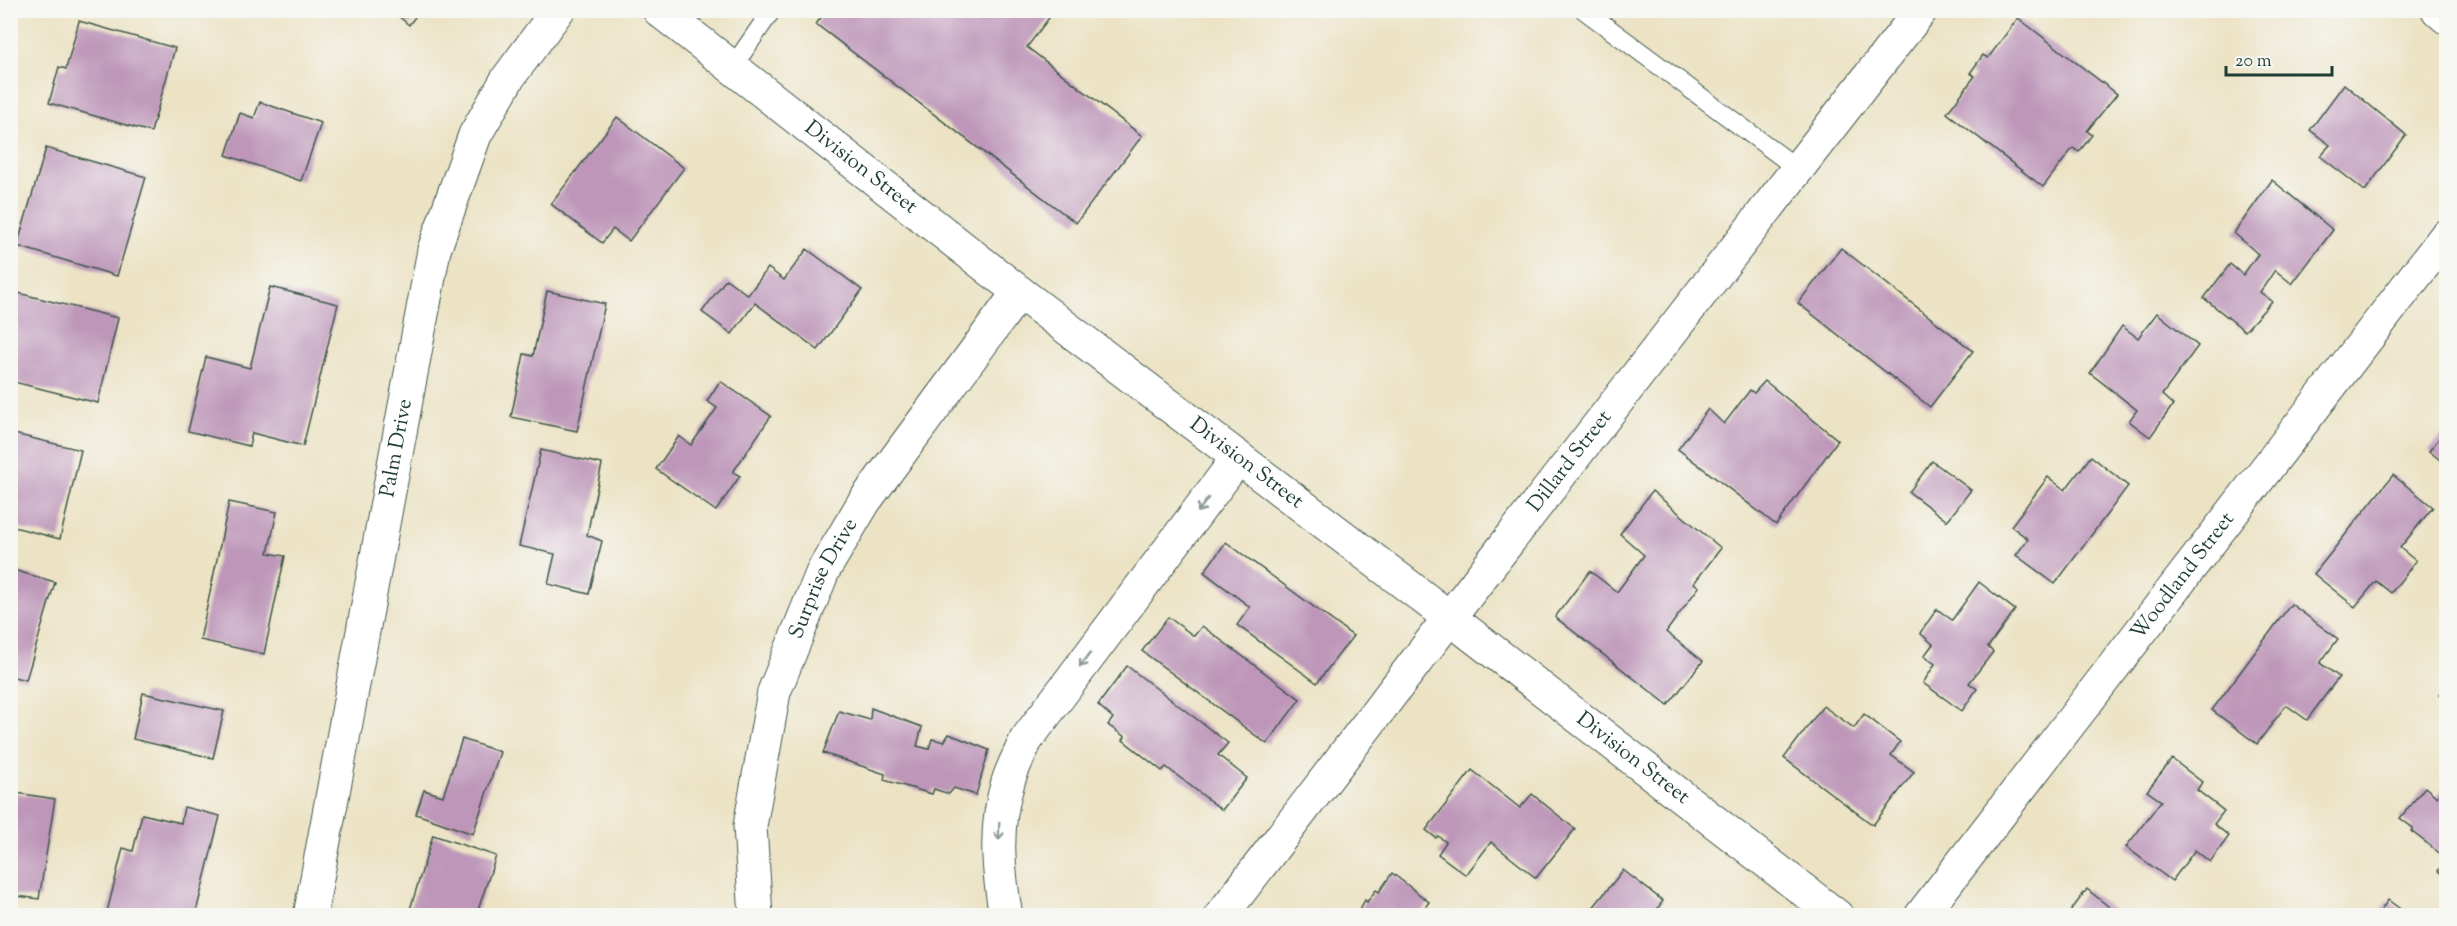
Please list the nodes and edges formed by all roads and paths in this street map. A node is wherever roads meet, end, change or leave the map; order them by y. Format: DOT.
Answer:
graph roads {
  1 [pos="558,10"];
  2 [pos="659,10"];
  3 [pos="772,10"];
  4 [pos="1584,10"];
  5 [pos="1921,10"];
  6 [pos="2438,10"];
  7 [pos="2446,17"];
  8 [pos="732,68"];
  9 [pos="1798,169"];
  10 [pos="2446,236"];
  11 [pos="1018,292"];
  12 [pos="1238,458"];
  13 [pos="1449,618"];
  14 [pos="310,915"];
  15 [pos="756,915"];
  16 [pos="1006,915"];
  17 [pos="1221,915"];
  18 [pos="1838,915"];
  19 [pos="1921,915"];
  1 -- 14 [label="street, Palm Drive"];
  2 -- 8 [label="street, Division Street"];
  3 -- 8 [label="lane"];
  4 -- 9 [label="lane"];
  5 -- 9 [label="street, Dillard Street"];
  6 -- 7 [label="street"];
  8 -- 11 [label="street, Division Street"];
  9 -- 13 [label="street, Dillard Street"];
  10 -- 19 [label="street, Woodland Street"];
  11 -- 12 [label="street, Division Street"];
  11 -- 15 [label="street, Surprise Drive"];
  12 -- 13 [label="street, Division Street"];
  12 -- 16 [label="street, one-way"];
  13 -- 17 [label="street, Dillard Street"];
  13 -- 18 [label="street, Division Street"];
}
